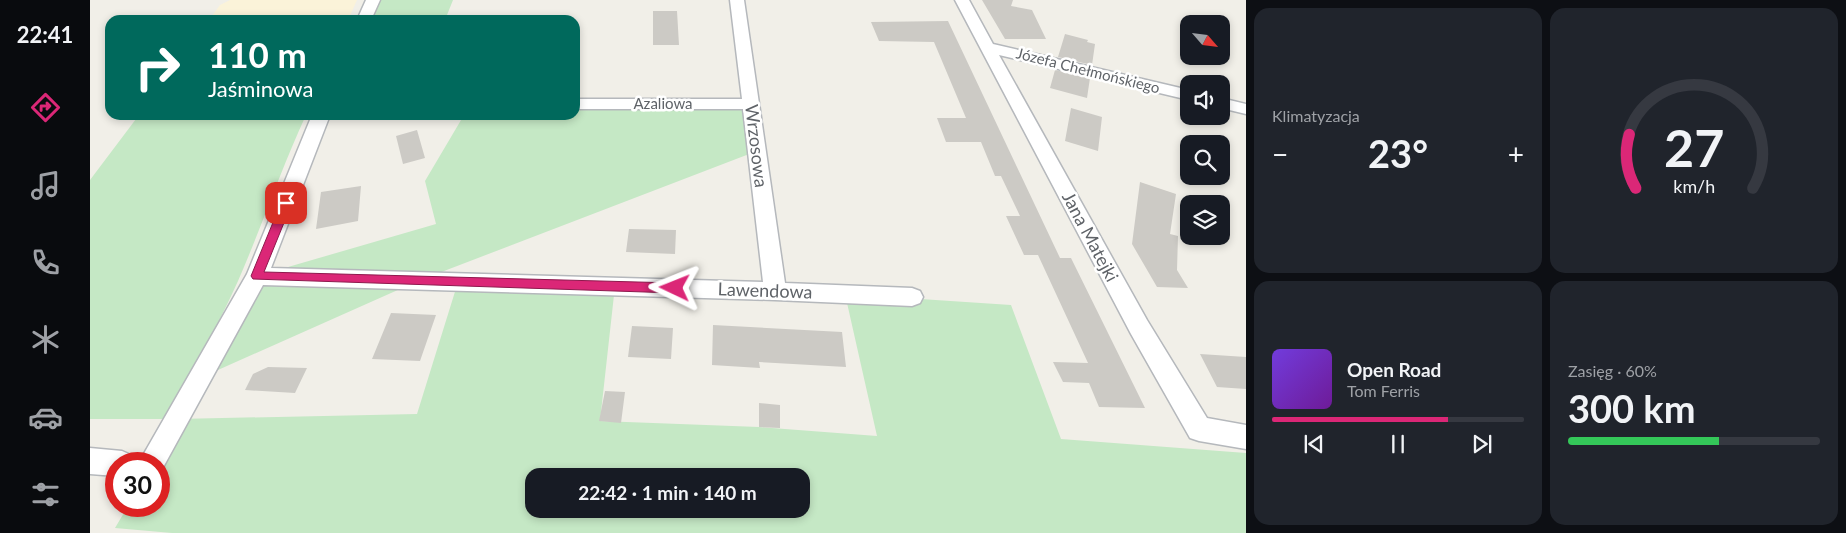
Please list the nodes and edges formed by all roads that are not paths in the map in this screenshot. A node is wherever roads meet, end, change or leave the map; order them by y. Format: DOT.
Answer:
graph roads {
  1 [pos="373,0"];
  2 [pos="737,0"];
  3 [pos="962,0"];
  4 [pos="366,15"];
  5 [pos="987,47"];
  6 [pos="1180,93"];
  7 [pos="580,104"];
  8 [pos="750,104"];
  9 [pos="1230,105"];
  10 [pos="1246,109"];
  11 [pos="319,120"];
  12 [pos="257,276"];
  13 [pos="774,291"];
  14 [pos="912,297"];
  15 [pos="1246,438"];
  16 [pos="158,452"];
  17 [pos="90,461"];
  18 [pos="105,462"];
  1 -- 4 [label="street"];
  2 -- 8 [label="street, Wrzosowa"];
  3 -- 5 [label="street, Jana Matejki"];
  5 -- 6 [label="street, Józefa Chełmońskiego"];
  5 -- 15 [label="street, Jana Matejki"];
  7 -- 8 [label="street, Azaliowa"];
  8 -- 13 [label="street, Wrzosowa"];
  9 -- 10 [label="street"];
  11 -- 12 [label="street"];
  12 -- 13 [label="street, Lawendowa"];
  12 -- 16 [label="street"];
  13 -- 14 [label="street, Lawendowa"];
  17 -- 18 [label="street"];
}
